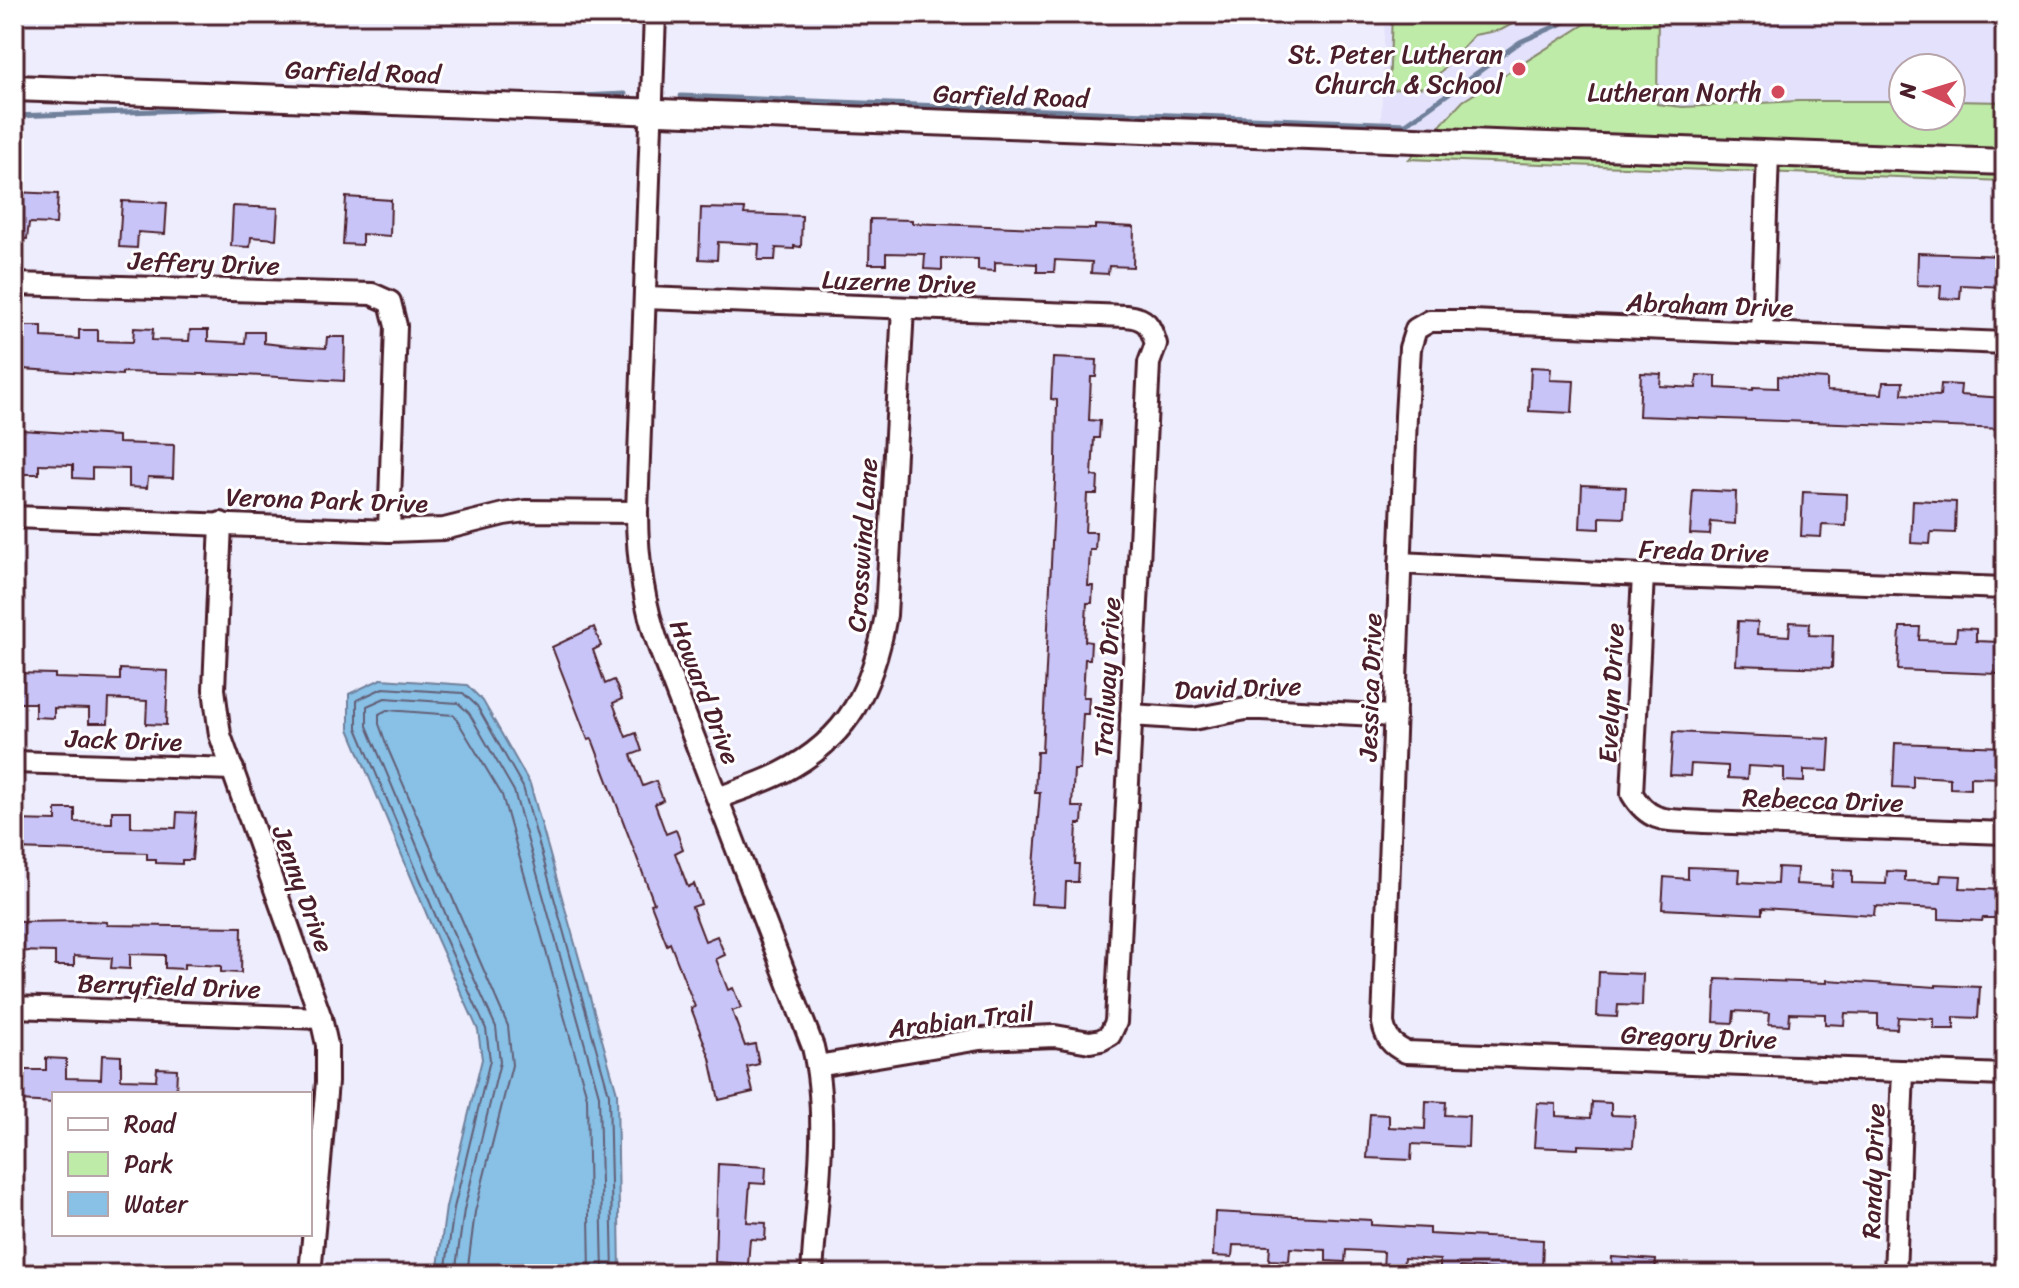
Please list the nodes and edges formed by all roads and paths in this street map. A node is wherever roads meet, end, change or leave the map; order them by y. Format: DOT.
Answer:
graph roads {
  1 [pos="655,14"];
  2 [pos="14,88"];
  3 [pos="652,110"];
  4 [pos="1768,153"];
  5 [pos="2005,162"];
  6 [pos="14,284"];
  7 [pos="645,298"];
  8 [pos="903,309"];
  9 [pos="1149,323"];
  10 [pos="1416,329"];
  11 [pos="1762,333"];
  12 [pos="2005,343"];
  13 [pos="637,512"];
  14 [pos="14,517"];
  15 [pos="221,523"];
  16 [pos="389,531"];
  17 [pos="1400,563"];
  18 [pos="1643,575"];
  19 [pos="2005,588"];
  20 [pos="1131,715"];
  21 [pos="1395,716"];
  22 [pos="14,762"];
  23 [pos="233,769"];
  24 [pos="718,798"];
  25 [pos="1642,810"];
  26 [pos="2005,833"];
  27 [pos="14,1007"];
  28 [pos="321,1018"];
  29 [pos="1110,1035"];
  30 [pos="1393,1046"];
  31 [pos="817,1066"];
  32 [pos="1903,1071"];
  33 [pos="2005,1075"];
  34 [pos="310,1274"];
  35 [pos="812,1274"];
  36 [pos="1895,1274"];
  1 -- 3 [label="street, Howard Drive"];
  2 -- 3 [label="street, Garfield Road"];
  3 -- 4 [label="street, Garfield Road"];
  3 -- 7 [label="street, Howard Drive"];
  4 -- 5 [label="street, Garfield Road"];
  4 -- 11 [label="street"];
  6 -- 16 [label="street, Jeffery Drive"];
  7 -- 8 [label="street, Luzerne Drive"];
  7 -- 13 [label="street, Howard Drive"];
  8 -- 9 [label="street, Luzerne Drive"];
  8 -- 24 [label="street, Crosswind Lane"];
  9 -- 20 [label="street, Trailway Drive"];
  10 -- 11 [label="street, Abraham Drive"];
  10 -- 17 [label="street, Jessica Drive"];
  11 -- 12 [label="street, Abraham Drive"];
  13 -- 16 [label="street, Verona Park Drive"];
  13 -- 24 [label="street, Howard Drive"];
  14 -- 15 [label="street, Verona Park Drive"];
  15 -- 16 [label="street, Verona Park Drive"];
  15 -- 23 [label="street, Jenny Drive"];
  17 -- 18 [label="street, Freda Drive"];
  17 -- 21 [label="street, Jessica Drive"];
  18 -- 19 [label="street, Freda Drive"];
  18 -- 25 [label="street, Evelyn Drive"];
  20 -- 21 [label="street, David Drive"];
  20 -- 29 [label="street, Trailway Drive"];
  21 -- 30 [label="street, Jessica Drive"];
  22 -- 23 [label="street, Jack Drive"];
  23 -- 28 [label="street, Jenny Drive"];
  24 -- 31 [label="street, Howard Drive"];
  25 -- 26 [label="street, Rebecca Drive"];
  27 -- 28 [label="street, Berryfield Drive"];
  28 -- 34 [label="street, Jenny Drive"];
  29 -- 31 [label="street, Arabian Trail"];
  30 -- 32 [label="street, Gregory Drive"];
  31 -- 35 [label="street, Howard Drive"];
  32 -- 33 [label="street, Gregory Drive"];
  32 -- 36 [label="street, Randy Drive"];
}
